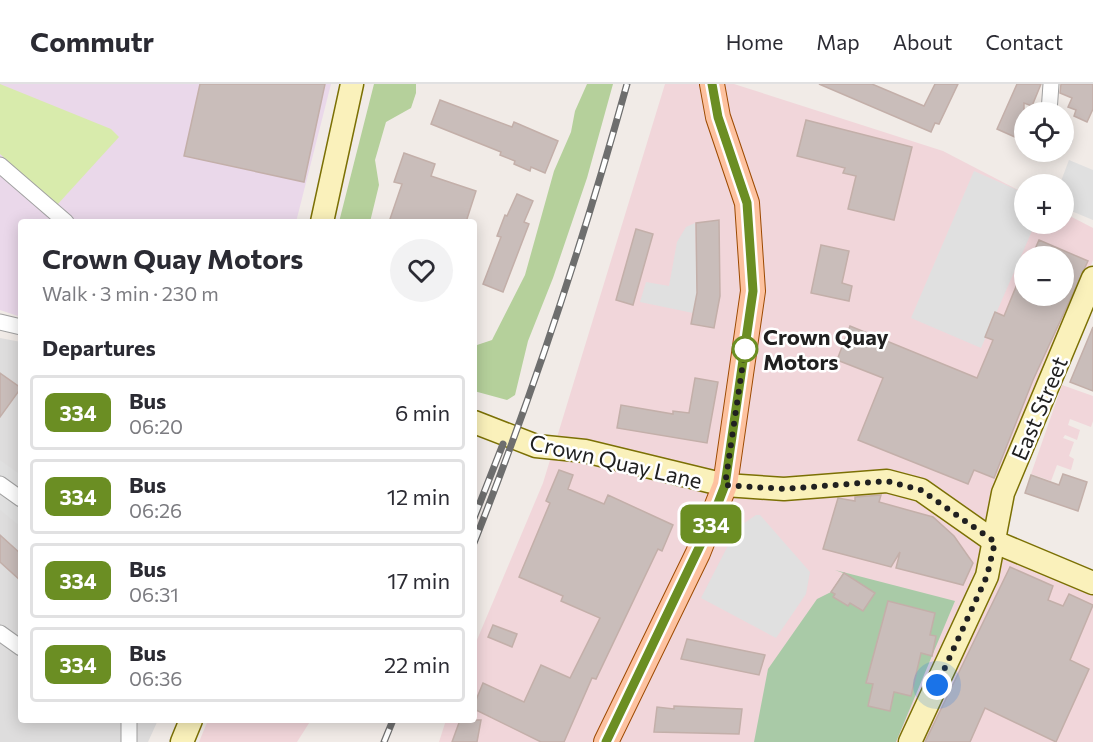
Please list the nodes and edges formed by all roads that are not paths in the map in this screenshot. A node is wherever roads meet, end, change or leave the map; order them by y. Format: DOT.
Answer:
graph roads {
  1 [pos="352,84"];
  2 [pos="712,84"];
  3 [pos="1051,84"];
  4 [pos="1050,102"];
  5 [pos="0,165"];
  6 [pos="63,219"];
  7 [pos="323,219"];
  8 [pos="1093,278"];
  9 [pos="0,322"];
  10 [pos="18,326"];
  11 [pos="477,423"];
  12 [pos="0,484"];
  13 [pos="725,485"];
  14 [pos="18,497"];
  15 [pos="995,542"];
  16 [pos="1093,582"];
  17 [pos="0,633"];
  18 [pos="18,646"];
  19 [pos="126,723"];
  20 [pos="190,723"];
  21 [pos="610,741"];
  22 [pos="129,742"];
  23 [pos="182,742"];
  24 [pos="910,742"];
  1 -- 7 [label="street"];
  2 -- 13 [label="main road"];
  3 -- 4 [label="street"];
  5 -- 6 [label="street"];
  8 -- 15 [label="street, East Street"];
  9 -- 10 [label="street"];
  11 -- 13 [label="street, Crown Quay Lane"];
  12 -- 14 [label="street"];
  13 -- 15 [label="street, Crown Quay Lane"];
  13 -- 21 [label="main road"];
  15 -- 16 [label="street, Crown Quay Lane"];
  15 -- 24 [label="street, East Street"];
  17 -- 18 [label="street"];
  19 -- 22 [label="street"];
  20 -- 23 [label="street"];
}
